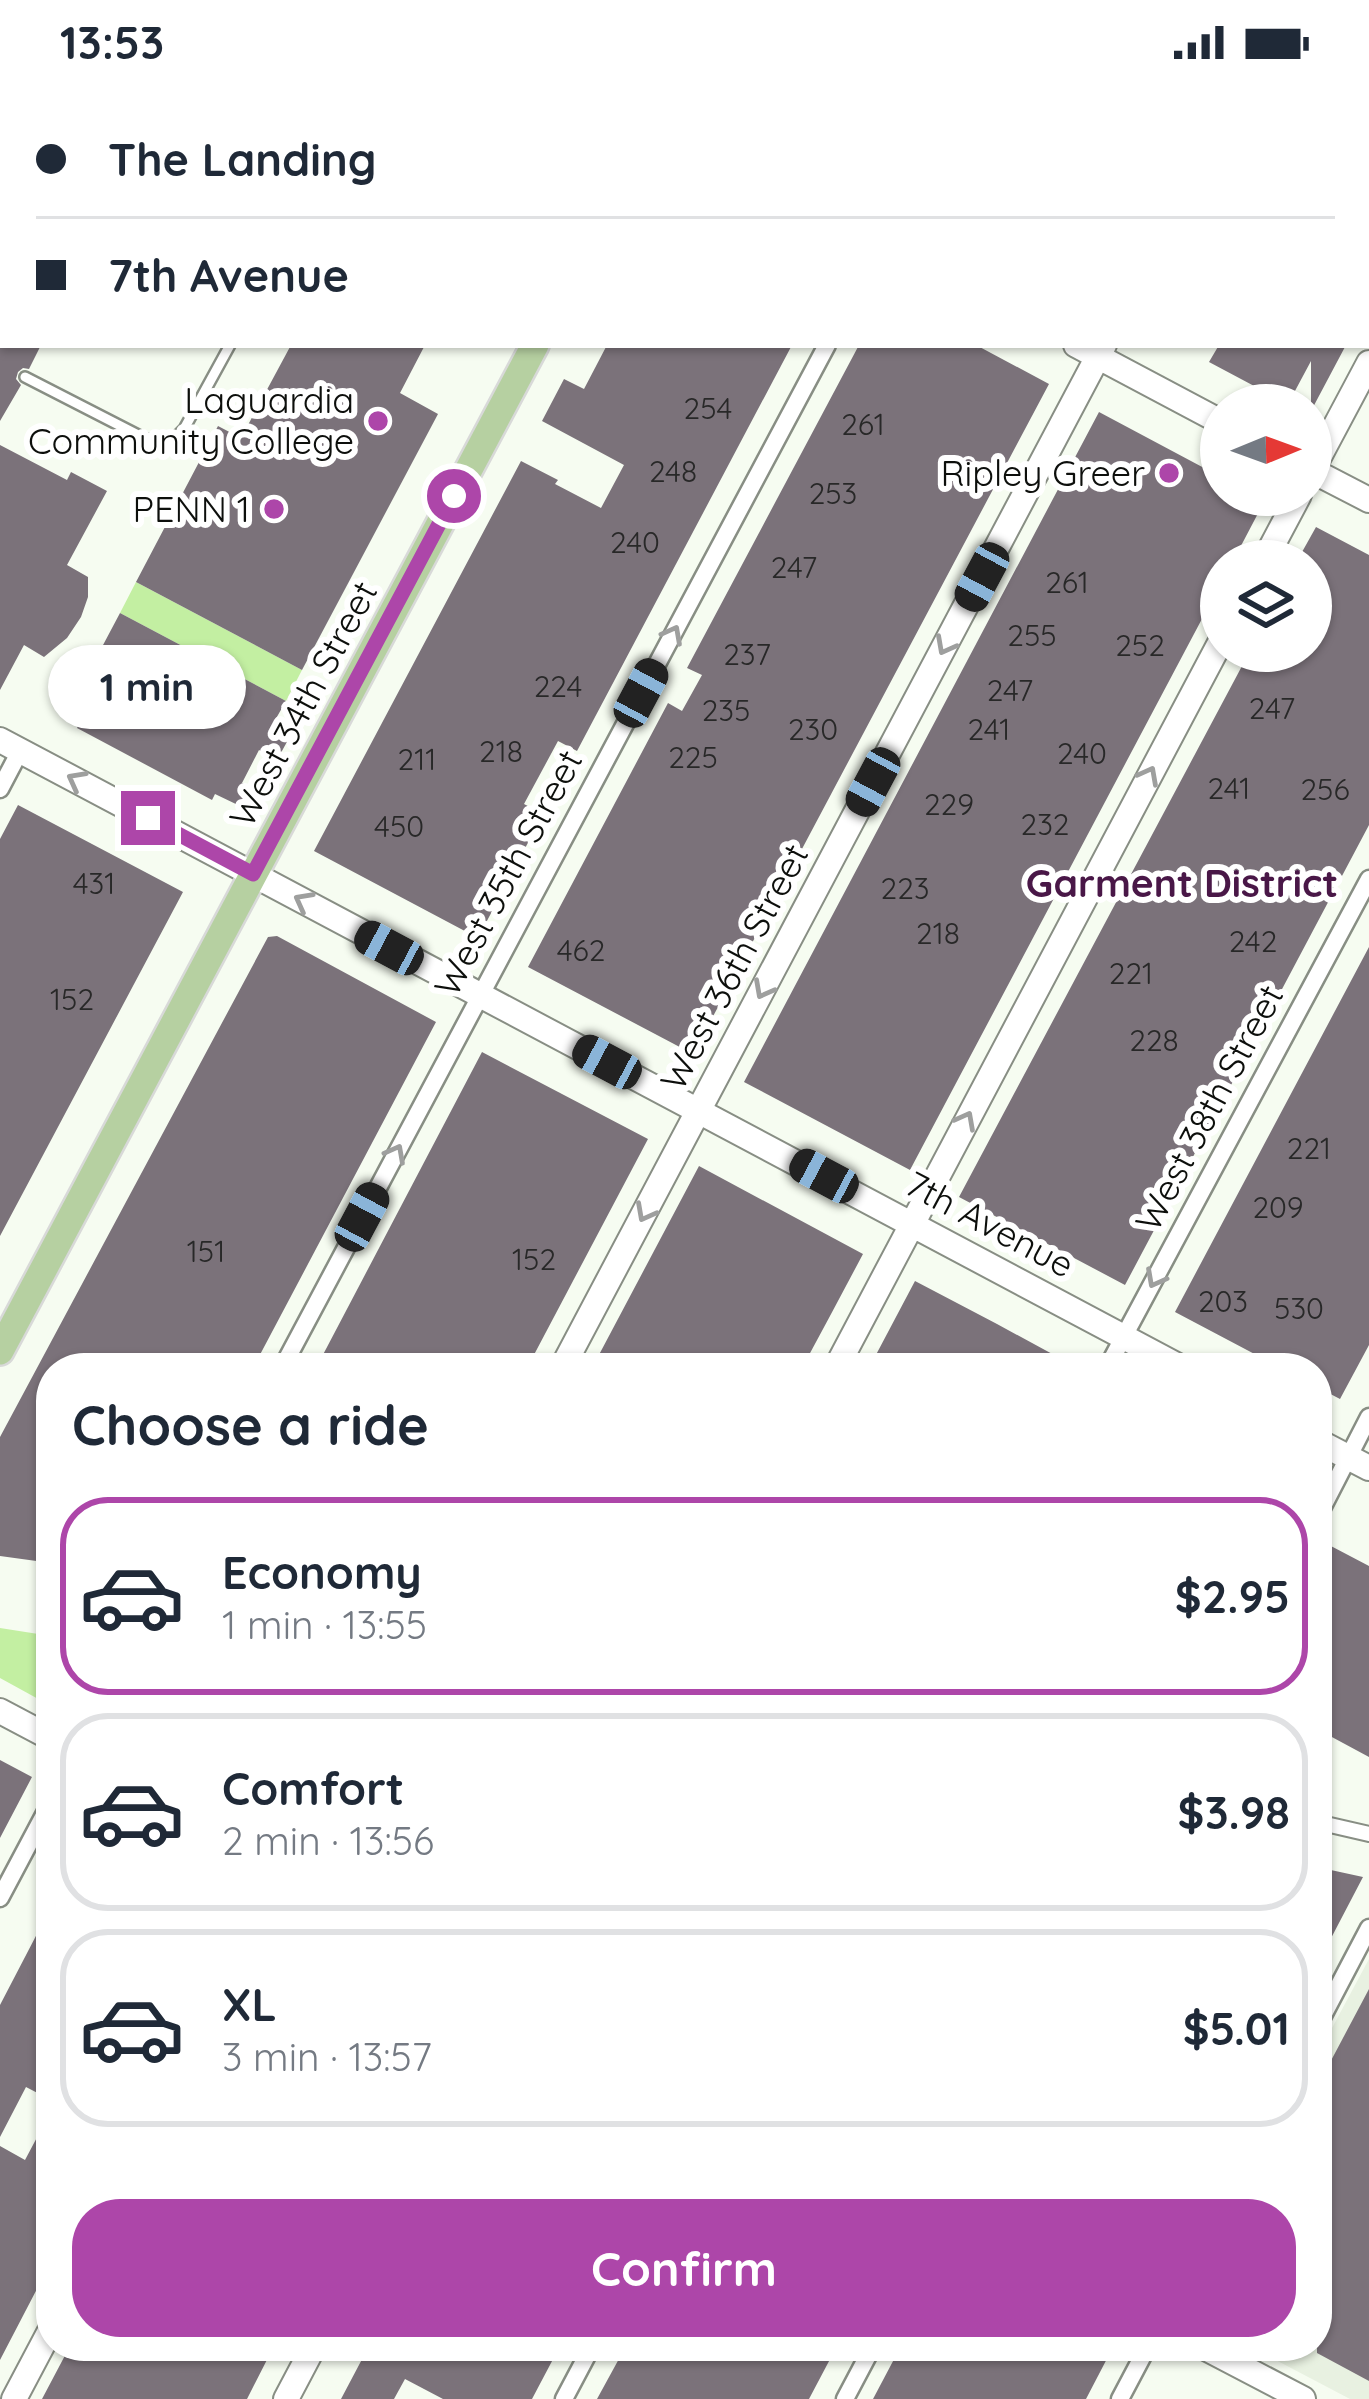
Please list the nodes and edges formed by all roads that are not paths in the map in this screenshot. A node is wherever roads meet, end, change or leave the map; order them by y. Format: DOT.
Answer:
graph roads {
  1 [pos="228,348"];
  2 [pos="533,348"];
  3 [pos="825,348"];
  4 [pos="1093,349"];
  5 [pos="1369,363"];
  6 [pos="25,377"];
  7 [pos="1200,410"];
  8 [pos="1332,432"];
  9 [pos="1332,482"];
  10 [pos="1369,500"];
  11 [pos="1204,672"];
  12 [pos="10,746"];
  13 [pos="0,790"];
  14 [pos="253,874"];
  15 [pos="1369,879"];
  16 [pos="480,996"];
  17 [pos="700,1110"];
  18 [pos="911,1223"];
  19 [pos="1124,1336"];
  20 [pos="0,1351"];
  21 [pos="290,1353"];
  22 [pos="570,1353"];
  23 [pos="844,1353"];
  24 [pos="1115,1353"];
  25 [pos="1155,1353"];
  26 [pos="1369,1417"];
  27 [pos="1332,1449"];
  28 [pos="1359,1463"];
  29 [pos="1332,1499"];
  30 [pos="0,1711"];
  31 [pos="36,1730"];
  32 [pos="1332,1825"];
  33 [pos="36,1830"];
  34 [pos="1369,1834"];
  35 [pos="0,1898"];
  36 [pos="1369,1928"];
  37 [pos="1332,1998"];
  38 [pos="36,2358"];
  39 [pos="306,2361"];
  40 [pos="584,2361"];
  41 [pos="865,2361"];
  42 [pos="1140,2361"];
  43 [pos="1231,2361"];
  44 [pos="14,2399"];
  45 [pos="286,2399"];
  46 [pos="564,2399"];
  47 [pos="844,2399"];
  48 [pos="1120,2399"];
  49 [pos="1303,2399"];
  1 -- 6 [label="lane"];
  2 -- 14 [label="main road, West 34th Street"];
  16 -- 3 [label="street, West 35th Street, one-way"];
  4 -- 7 [label="main road"];
  4 -- 17 [label="main road, West 36th Street, one-way"];
  5 -- 8 [label="main road"];
  9 -- 10 [label="main road"];
  18 -- 11 [label="main road, one-way"];
  12 -- 13 [label="street"];
  14 -- 12 [label="main road, 7th Avenue, one-way"];
  16 -- 14 [label="main road, 7th Avenue, one-way"];
  14 -- 20 [label="main road, West 34th Street"];
  15 -- 19 [label="street, West 38th Street, one-way"];
  16 -- 17 [label="main road, 7th Avenue"];
  21 -- 16 [label="street, West 35th Street, one-way"];
  17 -- 18 [label="main road, 7th Avenue"];
  17 -- 22 [label="main road, West 36th Street, one-way"];
  18 -- 19 [label="main road, 7th Avenue"];
  18 -- 23 [label="main road"];
  19 -- 24 [label="street, West 38th Street"];
  19 -- 25 [label="main road, 7th Avenue"];
  26 -- 28 [label="street"];
  27 -- 28 [label="main road"];
  28 -- 29 [label="street"];
  30 -- 31 [label="main road"];
  32 -- 34 [label="street"];
  33 -- 35 [label="street"];
  36 -- 37 [label="street"];
  38 -- 44 [label="main road"];
  39 -- 45 [label="main road"];
  40 -- 46 [label="street"];
  41 -- 47 [label="street"];
  42 -- 48 [label="street"];
  43 -- 49 [label="main road"];
}
